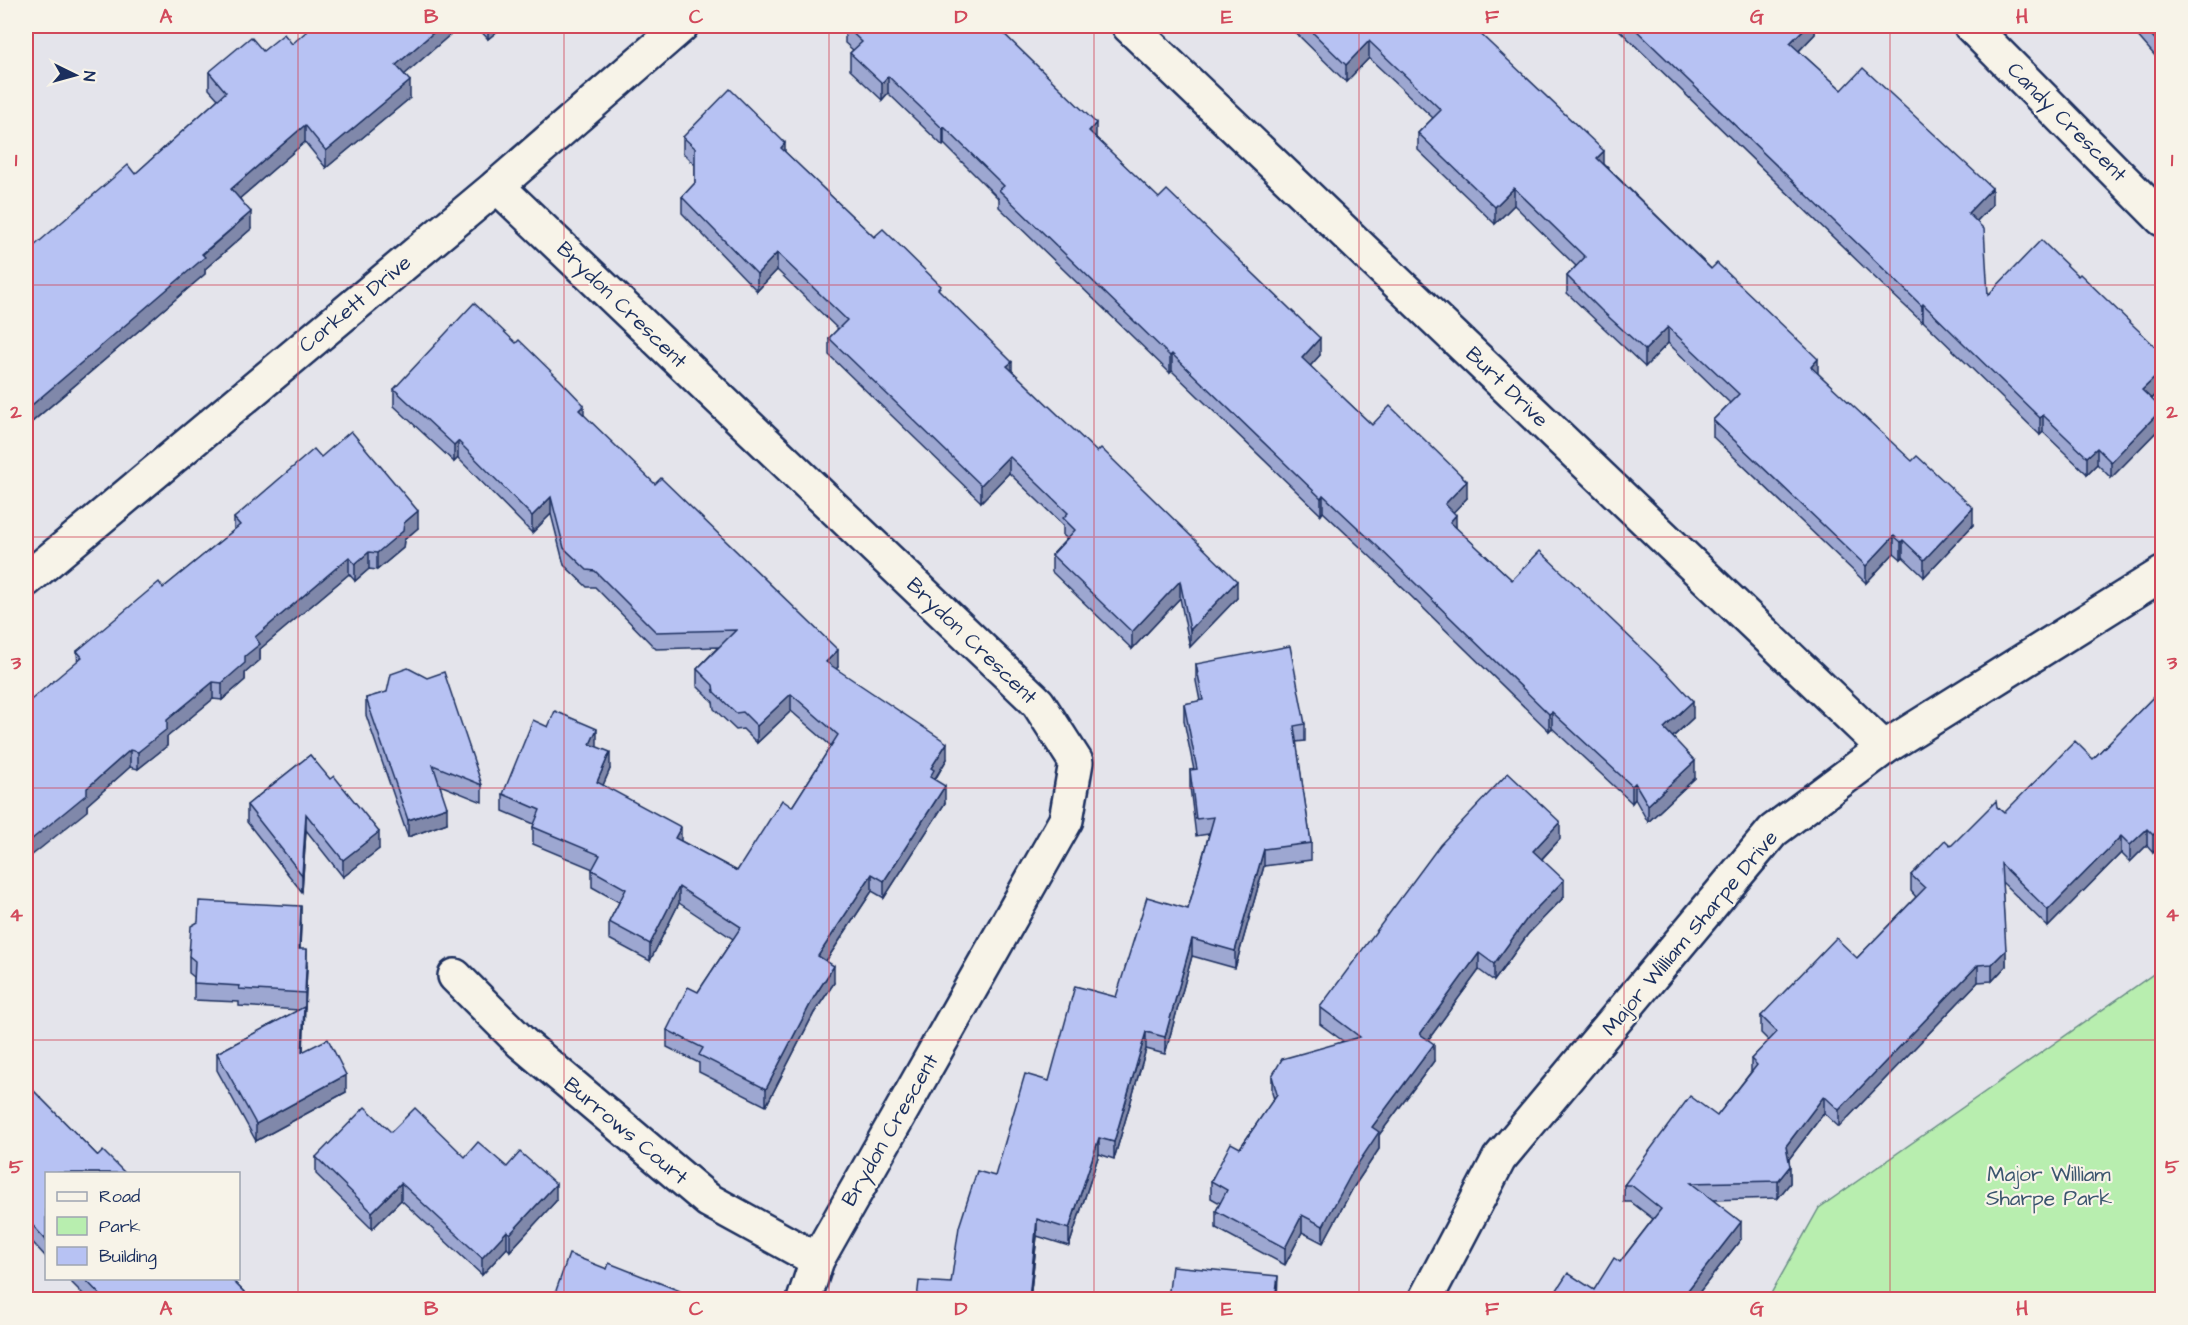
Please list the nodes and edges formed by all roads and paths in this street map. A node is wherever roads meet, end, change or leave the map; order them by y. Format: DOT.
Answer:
graph roads {
  1 [pos="681,26"];
  2 [pos="1129,26"];
  3 [pos="1971,26"];
  4 [pos="497,186"];
  5 [pos="2163,219"];
  6 [pos="2163,574"];
  7 [pos="26,579"];
  8 [pos="1884,748"];
  9 [pos="455,976"];
  10 [pos="817,1260"];
  11 [pos="804,1299"];
  12 [pos="1425,1299"];
  1 -- 4 [label="street, Corkett Drive"];
  2 -- 8 [label="street, Burt Drive"];
  3 -- 5 [label="street, Candy Crescent"];
  4 -- 7 [label="street, Corkett Drive"];
  4 -- 10 [label="street, Brydon Crescent"];
  6 -- 8 [label="street, Major William Sharpe Drive"];
  8 -- 12 [label="street, Major William Sharpe Drive"];
  9 -- 10 [label="street, Burrows Court"];
  10 -- 11 [label="street, Brydon Crescent"];
}
